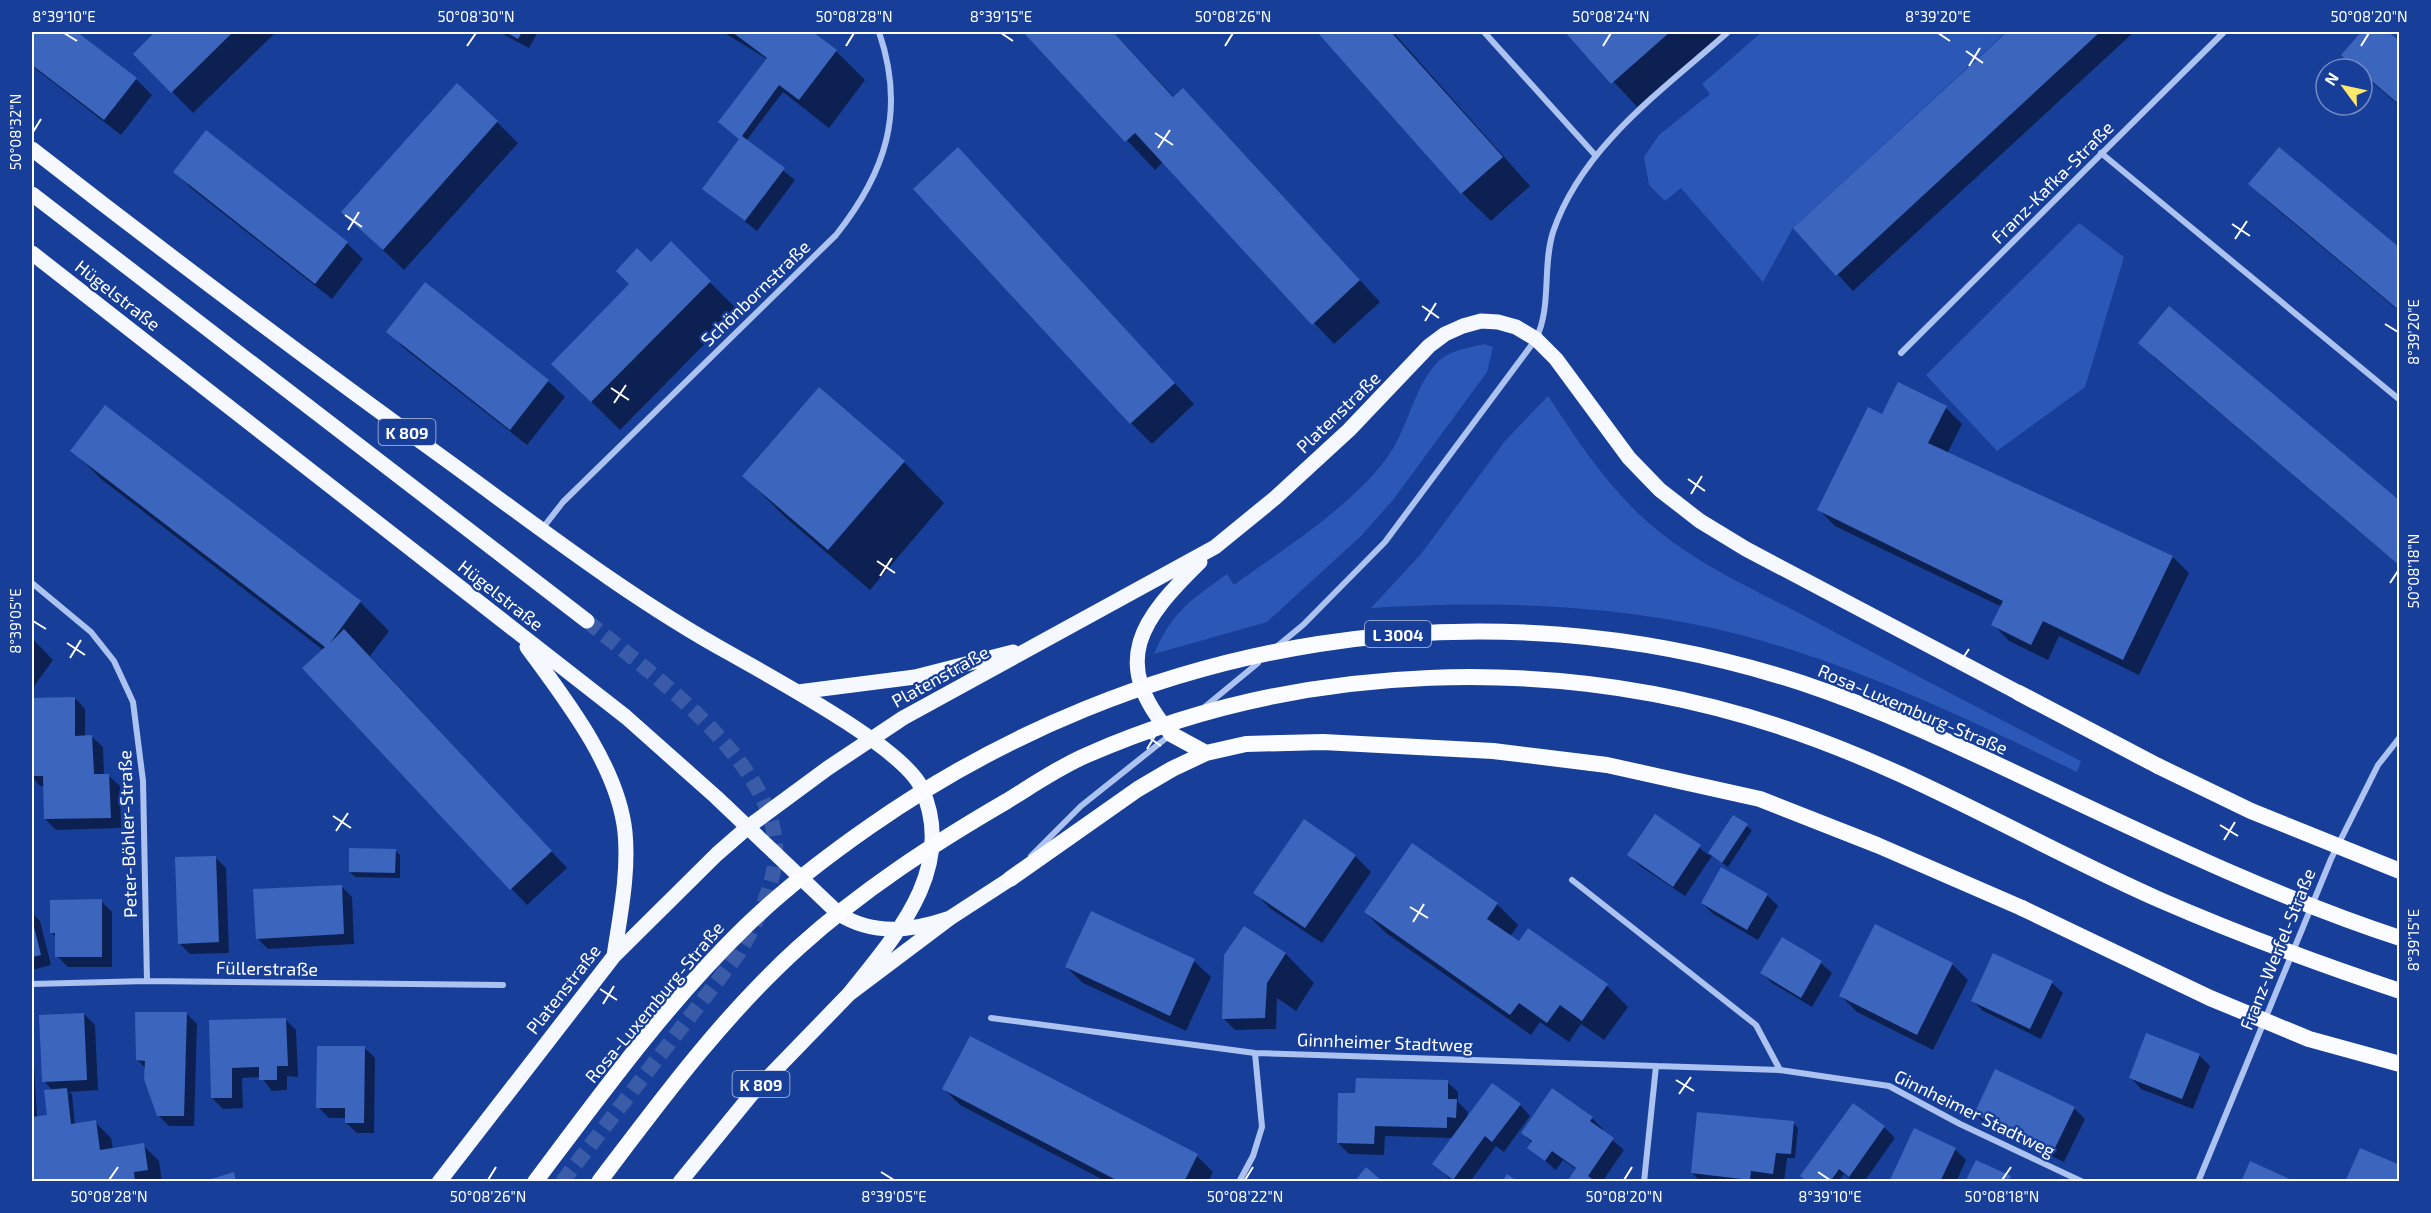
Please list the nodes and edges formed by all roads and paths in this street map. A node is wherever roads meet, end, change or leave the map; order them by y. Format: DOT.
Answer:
graph roads {
  1 [pos="879,32"];
  2 [pos="1484,32"];
  3 [pos="1728,32"];
  4 [pos="2224,32"];
  5 [pos="32,149"];
  6 [pos="2101,153"];
  7 [pos="1596,156"];
  8 [pos="32,194"];
  9 [pos="32,253"];
  10 [pos="1536,339"];
  11 [pos="1901,353"];
  12 [pos="2400,400"];
  13 [pos="541,530"];
  14 [pos="1215,547"];
  15 [pos="32,583"];
  16 [pos="587,621"];
  17 [pos="516,632"];
  18 [pos="1033,646"];
  19 [pos="798,692"];
  20 [pos="2019,693"];
  21 [pos="1171,734"];
  22 [pos="2400,737"];
  23 [pos="869,740"];
  24 [pos="1206,753"];
  25 [pos="748,827"];
  26 [pos="2400,871"];
  27 [pos="1010,879"];
  28 [pos="1572,880"];
  29 [pos="950,918"];
  30 [pos="897,929"];
  31 [pos="2400,938"];
  32 [pos="614,956"];
  33 [pos="147,981"];
  34 [pos="32,984"];
  35 [pos="503,985"];
  36 [pos="2400,991"];
  37 [pos="849,994"];
  38 [pos="991,1018"];
  39 [pos="1255,1053"];
  40 [pos="2400,1064"];
  41 [pos="1656,1066"];
  42 [pos="1780,1070"];
  43 [pos="439,1182"];
  44 [pos="535,1182"];
  45 [pos="599,1182"];
  46 [pos="680,1182"];
  47 [pos="1239,1182"];
  48 [pos="1644,1182"];
  49 [pos="2083,1182"];
  50 [pos="2198,1182"];
  1 -- 13 [label="street, Schönbornstraße"];
  2 -- 7 [label="street"];
  3 -- 7 [label="street"];
  4 -- 6 [label="street, Franz-Kafka-Straße"];
  5 -- 13 [label="main road, K 809"];
  6 -- 11 [label="street, Franz-Kafka-Straße"];
  6 -- 12 [label="street"];
  7 -- 10 [label="street"];
  8 -- 16 [label="main road, K 809"];
  9 -- 17 [label="main road, Hügelstraße"];
  10 -- 14 [label="main road, Platenstraße"];
  10 -- 20 [label="main road"];
  10 -- 21 [label="street"];
  13 -- 19 [label="main road, K 809"];
  14 -- 18 [label="main road, Platenstraße"];
  14 -- 21 [label="main road"];
  15 -- 33 [label="street, Peter-Böhler-Straße"];
  17 -- 25 [label="main road, Hügelstraße"];
  17 -- 32 [label="main road"];
  18 -- 19 [label="main road"];
  18 -- 23 [label="main road, Platenstraße"];
  19 -- 23 [label="main road, K 809"];
  20 -- 26 [label="highway, bridge"];
  21 -- 24 [label="highway"];
  21 -- 27 [label="street"];
  22 -- 50 [label="street, Franz-Werfel-Straße"];
  23 -- 25 [label="main road, Platenstraße"];
  23 -- 30 [label="main road, K 809"];
  24 -- 27 [label="highway"];
  24 -- 40 [label="highway, bridge"];
  25 -- 30 [label="main road, Hügelstraße"];
  25 -- 32 [label="main road, Platenstraße"];
  27 -- 29 [label="main road"];
  28 -- 42 [label="street"];
  29 -- 30 [label="main road, Hügelstraße"];
  29 -- 37 [label="main road"];
  30 -- 37 [label="main road, K 809"];
  31 -- 44 [label="highway, Rosa-Luxemburg-Straße / L 3004, bridge"];
  32 -- 43 [label="main road, Platenstraße"];
  33 -- 34 [label="street, Füllerstraße"];
  33 -- 35 [label="street, Füllerstraße"];
  36 -- 45 [label="highway, bridge"];
  37 -- 46 [label="main road, K 809"];
  38 -- 39 [label="street, Ginnheimer Stadtweg"];
  39 -- 41 [label="street, Ginnheimer Stadtweg"];
  39 -- 47 [label="street"];
  41 -- 42 [label="street, Ginnheimer Stadtweg"];
  41 -- 48 [label="street"];
  42 -- 49 [label="street, Ginnheimer Stadtweg"];
}
